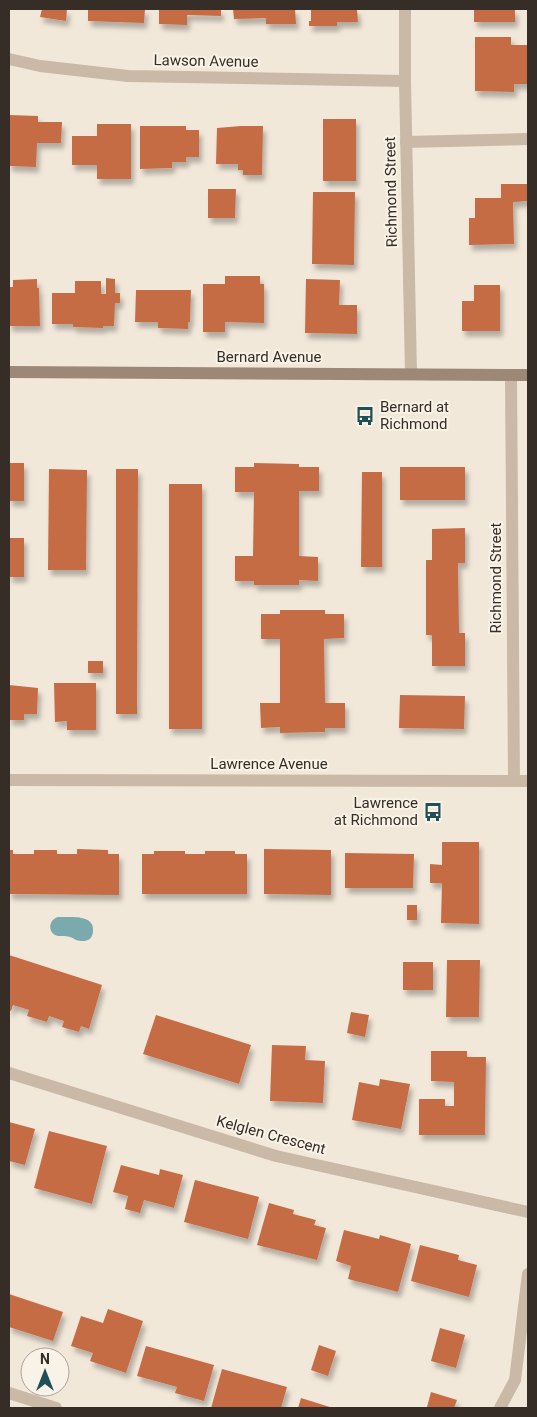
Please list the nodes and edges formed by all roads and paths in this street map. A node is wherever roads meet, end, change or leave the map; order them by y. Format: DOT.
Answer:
graph roads {
  1 [pos="405,9"];
  2 [pos="9,59"];
  3 [pos="405,82"];
  4 [pos="528,139"];
  5 [pos="406,142"];
  6 [pos="9,372"];
  7 [pos="411,374"];
  8 [pos="511,375"];
  9 [pos="528,375"];
  10 [pos="9,780"];
  11 [pos="528,780"];
  12 [pos="514,781"];
  13 [pos="9,1073"];
  14 [pos="528,1212"];
  15 [pos="528,1274"];
  16 [pos="9,1393"];
  17 [pos="56,1408"];
  18 [pos="500,1408"];
  1 -- 3 [label="street, Richmond Street"];
  2 -- 3 [label="street, Lawson Avenue"];
  3 -- 5 [label="street, Richmond Street"];
  4 -- 5 [label="street"];
  5 -- 7 [label="street, Richmond Street"];
  6 -- 7 [label="street, Bernard Avenue"];
  7 -- 8 [label="street, Bernard Avenue"];
  8 -- 9 [label="street, Bernard Avenue"];
  8 -- 12 [label="street, Richmond Street"];
  10 -- 12 [label="street, Lawrence Avenue"];
  11 -- 12 [label="street, Lawrence Avenue"];
  13 -- 14 [label="street, Kelglen Crescent"];
  15 -- 18 [label="street"];
  16 -- 17 [label="street"];
}
